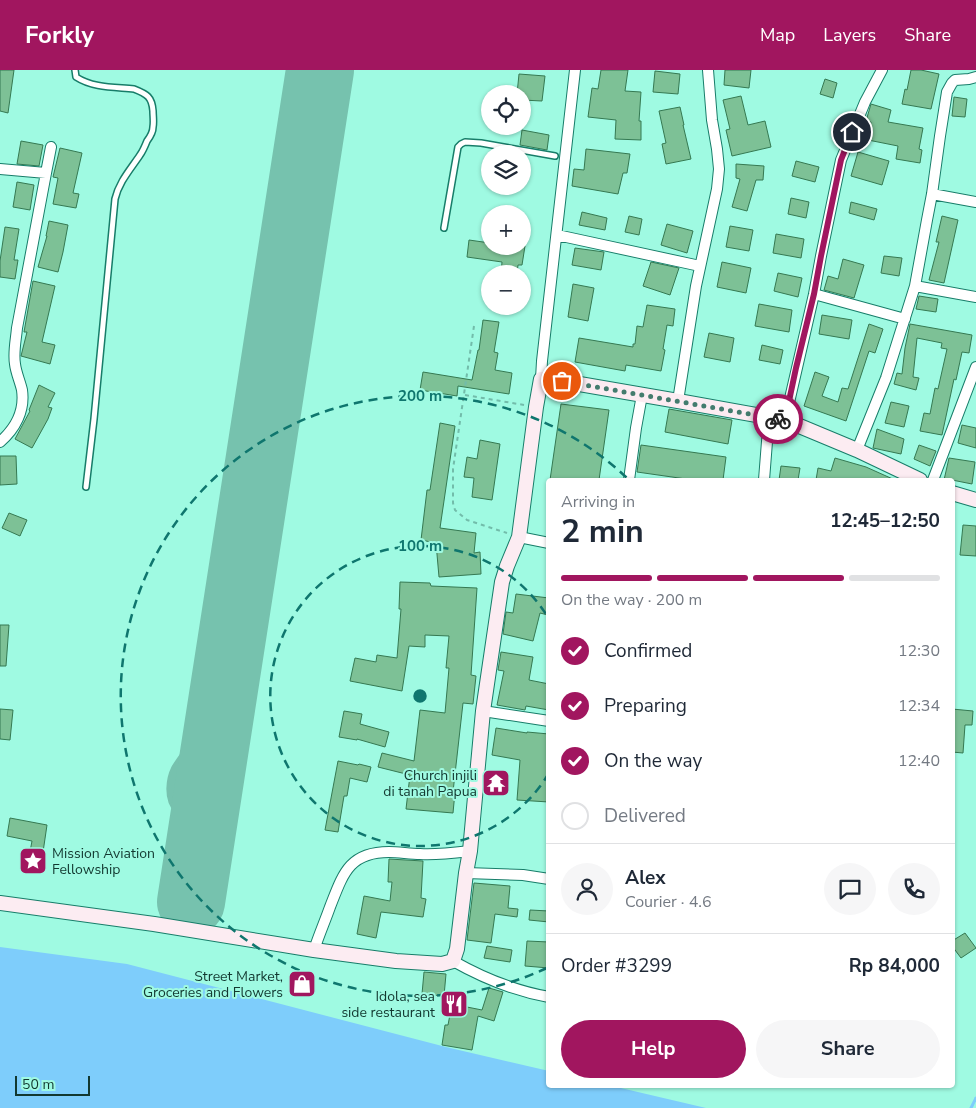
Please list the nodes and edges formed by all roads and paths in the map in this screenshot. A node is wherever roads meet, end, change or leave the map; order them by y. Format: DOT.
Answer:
graph roads {
  1 [pos="75,70"];
  2 [pos="575,70"];
  3 [pos="708,70"];
  4 [pos="882,70"];
  5 [pos="976,76"];
  6 [pos="51,147"];
  7 [pos="555,156"];
  8 [pos="0,170"];
  9 [pos="46,174"];
  10 [pos="932,194"];
  11 [pos="976,202"];
  12 [pos="444,228"];
  13 [pos="557,235"];
  14 [pos="700,266"];
  15 [pos="915,286"];
  16 [pos="814,294"];
  17 [pos="976,297"];
  18 [pos="905,320"];
  19 [pos="474,326"];
  20 [pos="976,367"];
  21 [pos="541,379"];
  22 [pos="465,395"];
  23 [pos="642,396"];
  24 [pos="678,401"];
  25 [pos="536,407"];
  26 [pos="769,416"];
  27 [pos="785,420"];
  28 [pos="0,442"];
  29 [pos="857,450"];
  30 [pos="629,478"];
  31 [pos="764,478"];
  32 [pos="914,478"];
  33 [pos="934,478"];
  34 [pos="86,487"];
  35 [pos="955,494"];
  36 [pos="976,500"];
  37 [pos="519,537"];
  38 [pos="546,542"];
  39 [pos="483,711"];
  40 [pos="546,721"];
  41 [pos="470,850"];
  42 [pos="450,854"];
  43 [pos="466,870"];
  44 [pos="546,879"];
  45 [pos="0,903"];
  46 [pos="314,950"];
  47 [pos="453,961"];
  48 [pos="546,996"];
  1 -- 34 [label="lane"];
  2 -- 13 [label="street"];
  3 -- 14 [label="street"];
  4 -- 16 [label="street"];
  5 -- 10 [label="street"];
  6 -- 9 [label="street"];
  7 -- 12 [label="lane"];
  8 -- 9 [label="street"];
  9 -- 28 [label="street"];
  10 -- 11 [label="street"];
  10 -- 15 [label="street"];
  13 -- 14 [label="street"];
  13 -- 21 [label="street"];
  14 -- 24 [label="street"];
  15 -- 17 [label="street"];
  15 -- 18 [label="street"];
  16 -- 18 [label="street"];
  16 -- 27 [label="street"];
  18 -- 29 [label="street"];
  19 -- 22 [label="path"];
  20 -- 33 [label="street"];
  21 -- 23 [label="street"];
  21 -- 25 [label="street"];
  22 -- 25 [label="path"];
  22 -- 37 [label="path"];
  23 -- 24 [label="street"];
  23 -- 30 [label="street"];
  24 -- 26 [label="street"];
  25 -- 37 [label="street"];
  26 -- 27 [label="street"];
  26 -- 31 [label="street"];
  27 -- 29 [label="street"];
  29 -- 32 [label="street"];
  35 -- 36 [label="street"];
  37 -- 38 [label="street"];
  37 -- 39 [label="street"];
  39 -- 40 [label="street"];
  39 -- 41 [label="street"];
  41 -- 42 [label="street"];
  41 -- 43 [label="street"];
  42 -- 43 [label="street"];
  42 -- 46 [label="street"];
  43 -- 44 [label="street"];
  43 -- 47 [label="street"];
  45 -- 46 [label="street"];
  46 -- 47 [label="street"];
  47 -- 48 [label="street"];
}
